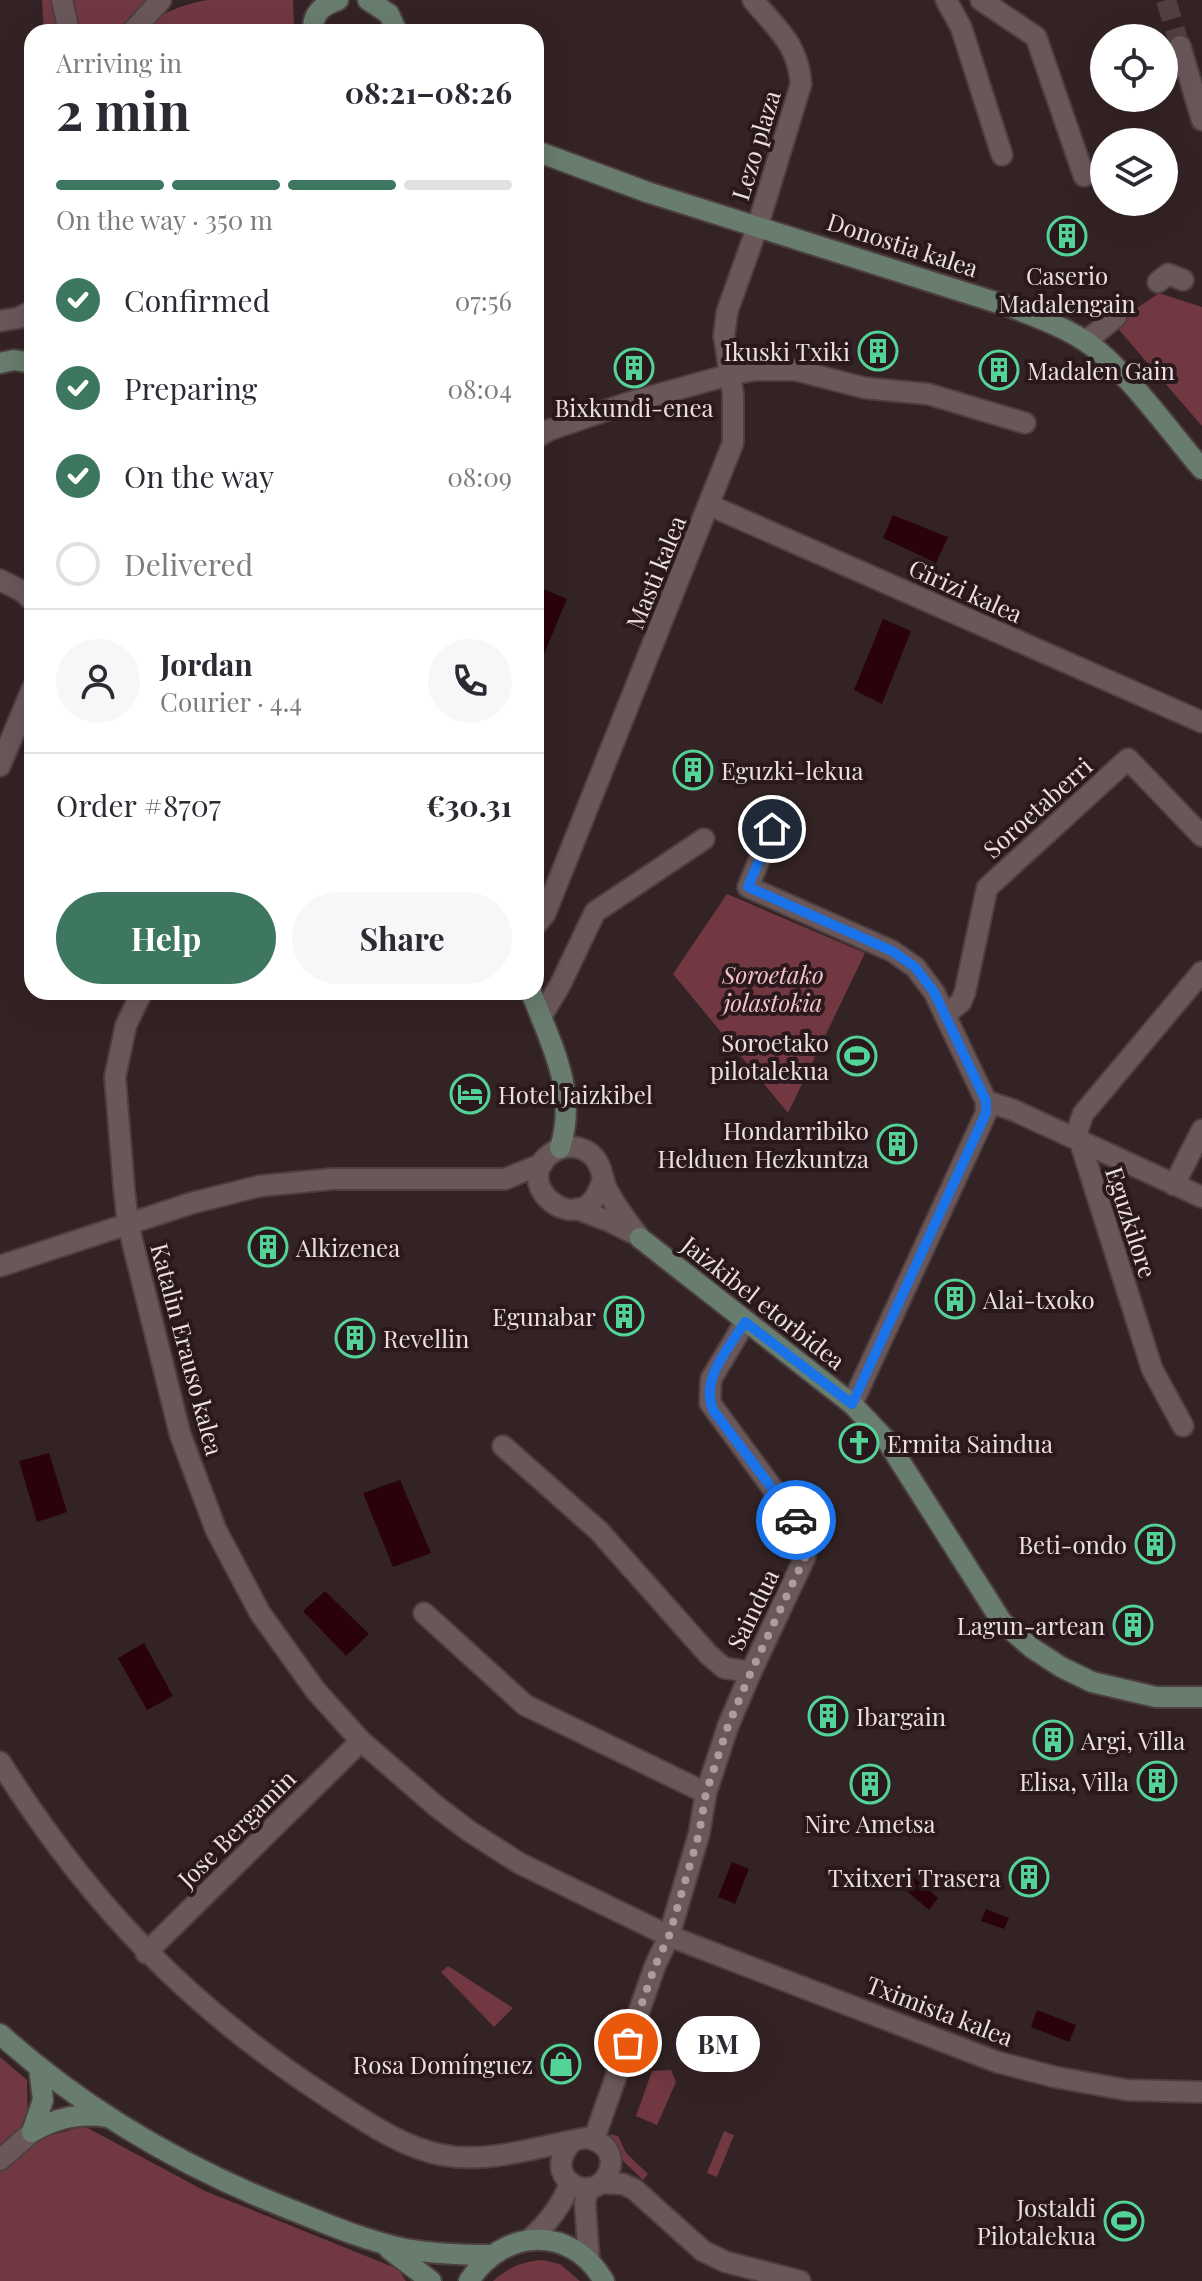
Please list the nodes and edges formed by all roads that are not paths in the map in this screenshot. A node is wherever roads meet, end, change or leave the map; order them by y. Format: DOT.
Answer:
graph roads {
  1 [pos="62,0"];
  2 [pos="161,0"];
  3 [pos="338,0"];
  4 [pos="368,0"];
  5 [pos="753,0"];
  6 [pos="946,0"];
  7 [pos="981,0"];
  8 [pos="314,16"];
  9 [pos="67,24"];
  10 [pos="139,24"];
  11 [pos="393,24"];
  12 [pos="1180,46"];
  13 [pos="1202,120"];
  14 [pos="544,154"];
  15 [pos="1002,155"];
  16 [pos="1084,176"];
  17 [pos="758,225"];
  18 [pos="1183,280"];
  19 [pos="1158,282"];
  20 [pos="24,315"];
  21 [pos="1116,317"];
  22 [pos="0,321"];
  23 [pos="1086,341"];
  24 [pos="24,362"];
  25 [pos="0,363"];
  26 [pos="732,374"];
  27 [pos="1025,423"];
  28 [pos="544,433"];
  29 [pos="1202,469"];
  30 [pos="709,505"];
  31 [pos="0,580"];
  32 [pos="24,593"];
  33 [pos="24,708"];
  34 [pos="1202,722"];
  35 [pos="0,766"];
  36 [pos="772,829"];
  37 [pos="1202,836"];
  38 [pos="704,839"];
  39 [pos="544,915"];
  40 [pos="1202,972"];
  41 [pos="138,1000"];
  42 [pos="534,1000"];
  43 [pos="946,1014"];
  44 [pos="541,1017"];
  45 [pos="986,1101"];
  46 [pos="1202,1130"];
  47 [pos="1078,1140"];
  48 [pos="560,1148"];
  49 [pos="542,1164"];
  50 [pos="505,1179"];
  51 [pos="602,1181"];
  52 [pos="1187,1190"];
  53 [pos="545,1197"];
  54 [pos="577,1209"];
  55 [pos="128,1224"];
  56 [pos="640,1238"];
  57 [pos="0,1266"];
  58 [pos="745,1322"];
  59 [pos="852,1404"];
  60 [pos="1183,1426"];
  61 [pos="503,1446"];
  62 [pos="424,1613"];
  63 [pos="751,1672"];
  64 [pos="1202,1697"];
  65 [pos="361,1741"];
  66 [pos="0,1762"];
  67 [pos="706,1793"];
  68 [pos="669,1936"];
  69 [pos="146,1953"];
  70 [pos="0,2034"];
  71 [pos="39,2067"];
  72 [pos="1202,2092"];
  73 [pos="109,2117"];
  74 [pos="32,2132"];
  75 [pos="594,2139"];
  76 [pos="572,2142"];
  77 [pos="524,2151"];
  78 [pos="610,2157"];
  79 [pos="0,2160"];
  80 [pos="580,2181"];
  81 [pos="643,2196"];
  82 [pos="529,2240"];
  83 [pos="375,2241"];
  84 [pos="492,2255"];
  85 [pos="589,2260"];
  86 [pos="431,2281"];
  87 [pos="469,2281"];
  88 [pos="604,2281"];
  89 [pos="800,2281"];
  1 -- 9 [label="street"];
  2 -- 10 [label="street"];
  3 -- 8 [label="street"];
  4 -- 11 [label="street"];
  5 -- 17 [label="street, Lezo plaza"];
  6 -- 15 [label="street"];
  7 -- 16 [label="street"];
  12 -- 13 [label="street"];
  14 -- 17 [label="street, Donostia kalea"];
  17 -- 23 [label="street, Donostia kalea"];
  17 -- 26 [label="street, Masti kalea"];
  18 -- 19 [label="street"];
  20 -- 22 [label="street"];
  21 -- 23 [label="street"];
  23 -- 29 [label="street, Donostia kalea"];
  24 -- 25 [label="street"];
  26 -- 27 [label="street"];
  26 -- 28 [label="street"];
  26 -- 30 [label="street, Masti kalea"];
  30 -- 34 [label="street, Girizi kalea"];
  30 -- 39 [label="street, Masti kalea"];
  31 -- 32 [label="street"];
  33 -- 35 [label="street"];
  36 -- 43 [label="street"];
  37 -- 43 [label="street, Soroetaberri"];
  38 -- 44 [label="street"];
  40 -- 47 [label="street"];
  41 -- 55 [label="street, Katalin Erauso kalea"];
  42 -- 44 [label="street"];
  43 -- 45 [label="street"];
  44 -- 48 [label="street"];
  45 -- 47 [label="street"];
  45 -- 59 [label="street"];
  46 -- 52 [label="street"];
  47 -- 52 [label="street, Eguzkilore"];
  47 -- 60 [label="street, Eguzkilore"];
  48 -- 49 [label="street, Jaizkibel etorbidea"];
  48 -- 51 [label="street, Jaizkibel etorbidea"];
  49 -- 50 [label="street, Jaizkibel etorbidea"];
  49 -- 53 [label="street"];
  50 -- 53 [label="street, Jaizkibel etorbidea"];
  50 -- 55 [label="street, Jaizkibel etorbidea"];
  51 -- 54 [label="street"];
  51 -- 56 [label="street, Jaizkibel etorbidea"];
  53 -- 54 [label="street, Jaizkibel etorbidea"];
  54 -- 56 [label="street, Jaizkibel etorbidea"];
  55 -- 57 [label="street, Jaizkibel etorbidea"];
  55 -- 65 [label="street, Katalin Erauso kalea"];
  56 -- 58 [label="street, Jaizkibel etorbidea"];
  58 -- 59 [label="street, Jaizkibel etorbidea"];
  58 -- 63 [label="street, Saindua"];
  59 -- 64 [label="street, Jaizkibel etorbidea"];
  61 -- 63 [label="street, Saindua"];
  62 -- 67 [label="street"];
  63 -- 67 [label="street, Saindua"];
  65 -- 68 [label="street, Katalin Erauso kalea"];
  65 -- 69 [label="street, Jose Bergamin"];
  66 -- 69 [label="street"];
  67 -- 68 [label="street, Saindua"];
  68 -- 72 [label="street, Tximista kalea"];
  68 -- 75 [label="street, Saindua"];
  69 -- 77 [label="street"];
  70 -- 71 [label="street"];
  71 -- 73 [label="street"];
  71 -- 74 [label="street"];
  73 -- 74 [label="street"];
  73 -- 83 [label="street"];
  74 -- 79 [label="street"];
  75 -- 76 [label="street"];
  75 -- 78 [label="street"];
  76 -- 77 [label="street"];
  76 -- 80 [label="street"];
  77 -- 80 [label="street"];
  78 -- 80 [label="street"];
  78 -- 81 [label="street"];
  80 -- 81 [label="street"];
  80 -- 82 [label="street"];
  80 -- 85 [label="street"];
  81 -- 89 [label="street"];
  82 -- 84 [label="street"];
  82 -- 85 [label="street"];
  83 -- 84 [label="street"];
  83 -- 86 [label="street"];
  84 -- 87 [label="street"];
  85 -- 88 [label="street"];
}
